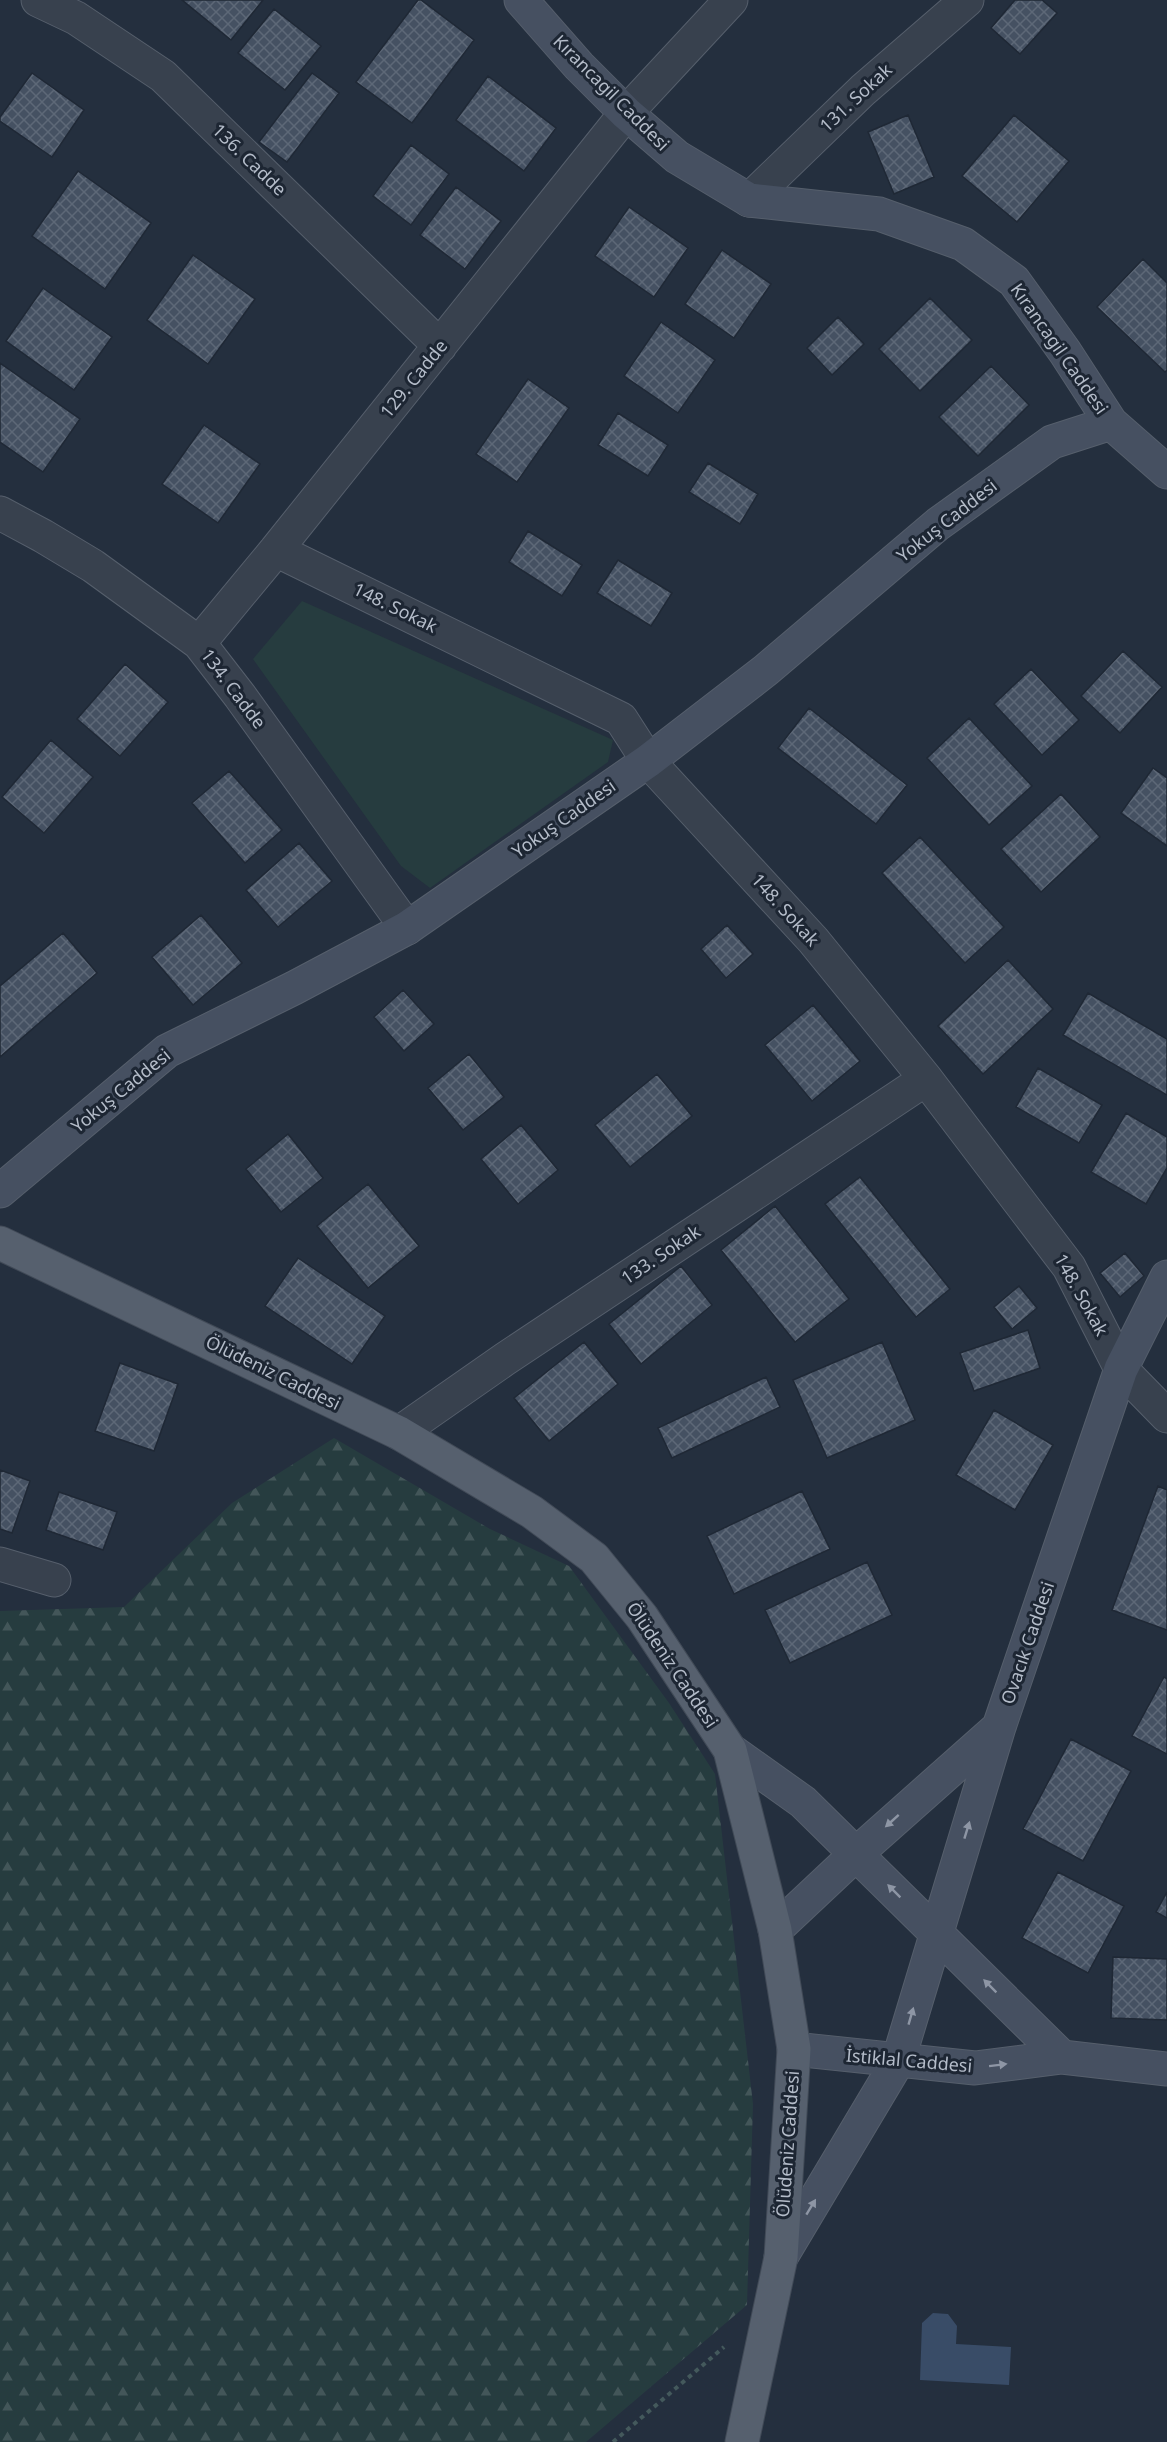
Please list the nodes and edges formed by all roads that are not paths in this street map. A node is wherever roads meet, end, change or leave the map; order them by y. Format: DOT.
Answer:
graph roads {
  1 [pos="38,0"];
  2 [pos="521,0"];
  3 [pos="731,0"];
  4 [pos="967,0"];
  5 [pos="626,113"];
  6 [pos="749,200"];
  7 [pos="440,346"];
  8 [pos="1111,423"];
  9 [pos="1167,472"];
  10 [pos="0,513"];
  11 [pos="276,550"];
  12 [pos="199,643"];
  13 [pos="648,761"];
  14 [pos="407,928"];
  15 [pos="926,1079"];
  16 [pos="0,1191"];
  17 [pos="0,1243"];
  18 [pos="1167,1277"];
  19 [pos="1121,1369"];
  20 [pos="1167,1416"];
  21 [pos="399,1433"];
  22 [pos="0,1564"];
  23 [pos="54,1580"];
  24 [pos="999,1727"];
  25 [pos="730,1750"];
  26 [pos="856,1854"];
  27 [pos="775,1930"];
  28 [pos="935,1932"];
  29 [pos="794,2049"];
  30 [pos="1062,2057"];
  31 [pos="898,2061"];
  32 [pos="1167,2069"];
  33 [pos="781,2257"];
  34 [pos="742,2442"];
  1 -- 7 [label="street, 136. Cadde"];
  2 -- 5 [label="street, Kırancagil Caddesi"];
  3 -- 5 [label="street, 129. Cadde"];
  4 -- 6 [label="street, 131. Sokak"];
  5 -- 6 [label="street, Kırancagil Caddesi"];
  5 -- 7 [label="street, 129. Cadde"];
  6 -- 8 [label="street, Kırancagil Caddesi"];
  7 -- 11 [label="street, 129. Cadde"];
  8 -- 9 [label="street, Kırancagil Caddesi"];
  8 -- 13 [label="street, Yokuş Caddesi"];
  10 -- 12 [label="street, 134. Cadde"];
  11 -- 12 [label="street, 129. Cadde"];
  11 -- 13 [label="street, 148. Sokak"];
  12 -- 14 [label="street, 134. Cadde"];
  13 -- 14 [label="street, Yokuş Caddesi"];
  13 -- 15 [label="street, 148. Sokak"];
  14 -- 16 [label="street, Yokuş Caddesi"];
  15 -- 19 [label="street, 148. Sokak"];
  15 -- 21 [label="street, 133. Sokak"];
  17 -- 21 [label="main road, Ölüdeniz Caddesi"];
  18 -- 19 [label="street, Ovacık Caddesi"];
  19 -- 20 [label="street, 148. Sokak"];
  19 -- 24 [label="street, Ovacık Caddesi"];
  21 -- 25 [label="main road, Ölüdeniz Caddesi"];
  22 -- 23 [label="street"];
  24 -- 26 [label="street, Ovacık Caddesi, one-way"];
  28 -- 24 [label="street, one-way"];
  25 -- 26 [label="street"];
  25 -- 27 [label="main road, Ölüdeniz Caddesi"];
  26 -- 27 [label="street, Ovacık Caddesi"];
  28 -- 26 [label="street, one-way"];
  27 -- 29 [label="main road, Ölüdeniz Caddesi"];
  30 -- 28 [label="street, one-way"];
  31 -- 28 [label="street, one-way"];
  29 -- 31 [label="street, İstiklal Caddesi"];
  29 -- 33 [label="main road, Ölüdeniz Caddesi"];
  31 -- 30 [label="street, İstiklal Caddesi, one-way"];
  30 -- 32 [label="street, İstiklal Caddesi"];
  33 -- 31 [label="street, one-way"];
  33 -- 34 [label="main road, Ölüdeniz Caddesi"];
}
